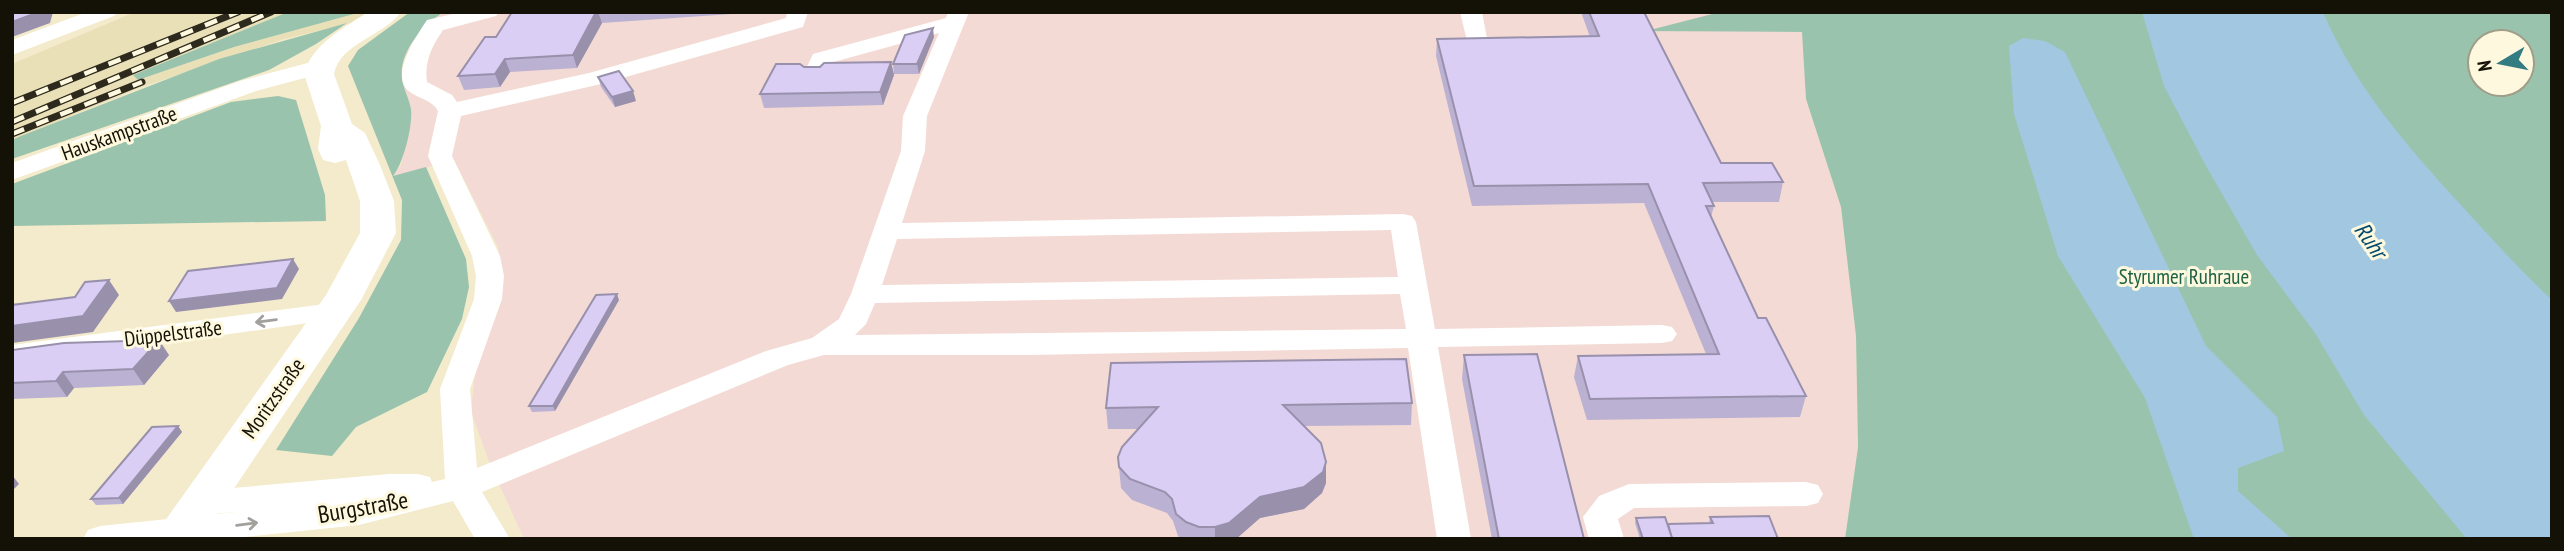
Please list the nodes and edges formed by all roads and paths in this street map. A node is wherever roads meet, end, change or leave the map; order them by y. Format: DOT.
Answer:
graph roads {
  1 [pos="107,12"];
  2 [pos="387,12"];
  3 [pos="489,12"];
  4 [pos="798,12"];
  5 [pos="1471,12"];
  6 [pos="957,17"];
  7 [pos="1477,44"];
  8 [pos="12,48"];
  9 [pos="320,72"];
  10 [pos="815,73"];
  11 [pos="450,111"];
  12 [pos="12,172"];
  13 [pos="887,231"];
  14 [pos="1412,285"];
  15 [pos="865,294"];
  16 [pos="333,312"];
  17 [pos="1662,334"];
  18 [pos="1423,338"];
  19 [pos="823,345"];
  20 [pos="12,355"];
  21 [pos="462,487"];
  22 [pos="1805,494"];
  23 [pos="184,525"];
  24 [pos="100,539"];
  25 [pos="493,539"];
  26 [pos="1454,539"];
  27 [pos="1607,539"];
  1 -- 8 [label="street"];
  2 -- 9 [label="main road"];
  3 -- 11 [label="street"];
  4 -- 11 [label="street"];
  5 -- 7 [label="street"];
  6 -- 10 [label="street"];
  6 -- 13 [label="street"];
  9 -- 12 [label="street, Hauskampstraße"];
  9 -- 16 [label="main road, Moritzstraße"];
  11 -- 21 [label="street"];
  13 -- 14 [label="street"];
  13 -- 15 [label="street"];
  14 -- 15 [label="street"];
  14 -- 18 [label="street"];
  15 -- 19 [label="street"];
  16 -- 20 [label="street, Düppelstraße, one-way"];
  16 -- 23 [label="main road, Moritzstraße"];
  17 -- 18 [label="street"];
  18 -- 19 [label="street"];
  18 -- 26 [label="street"];
  19 -- 21 [label="street, Burgstraße"];
  21 -- 23 [label="street, Burgstraße"];
  21 -- 25 [label="street"];
  22 -- 27 [label="street"];
  23 -- 24 [label="street, Burgstraße"];
}
